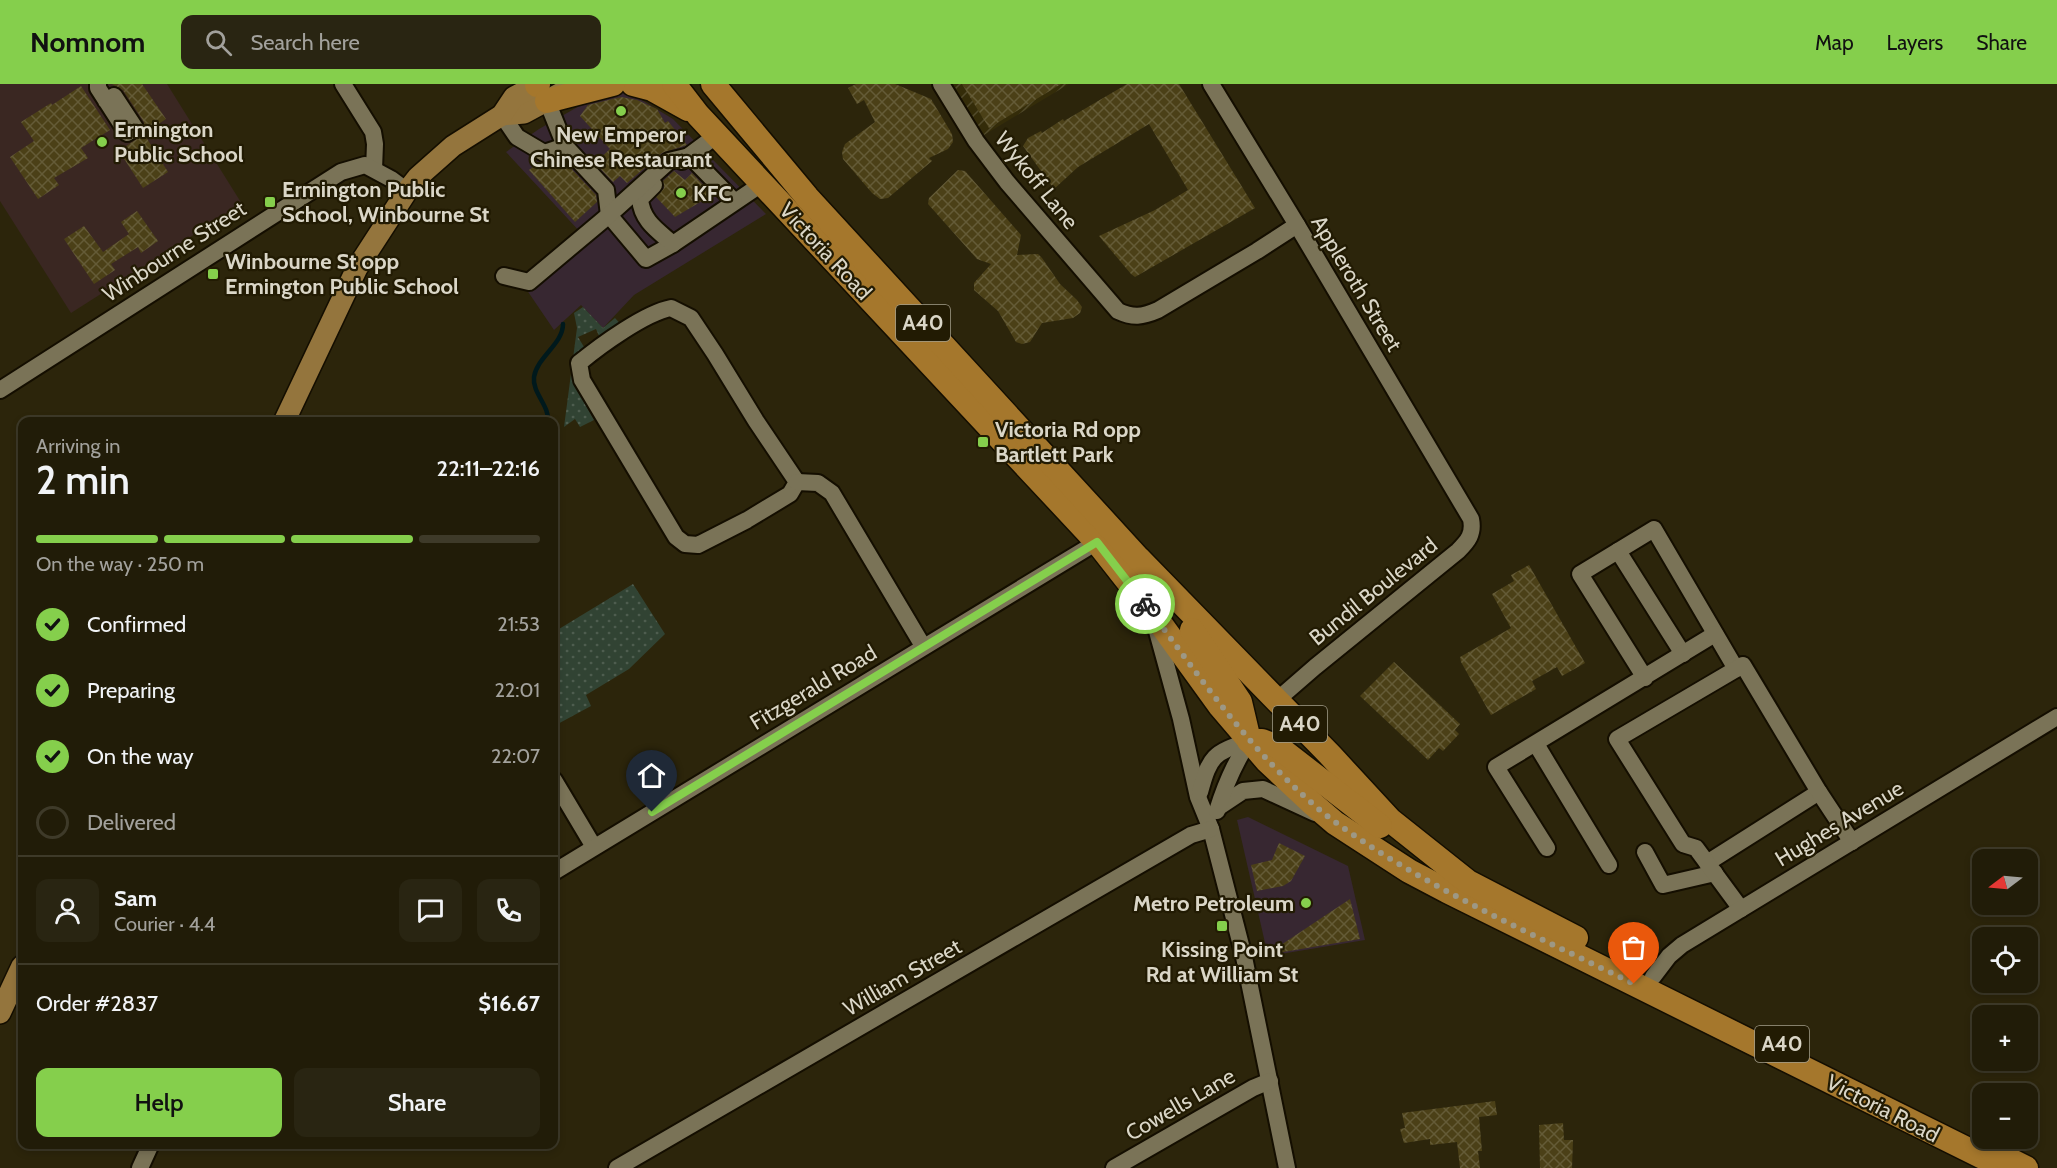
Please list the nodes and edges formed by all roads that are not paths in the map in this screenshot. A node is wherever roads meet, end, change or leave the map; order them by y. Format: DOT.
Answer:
graph roads {
  1 [pos="98,84"];
  2 [pos="343,84"];
  3 [pos="578,84"];
  4 [pos="613,84"];
  5 [pos="633,84"];
  6 [pos="674,84"];
  7 [pos="713,84"];
  8 [pos="941,84"];
  9 [pos="1211,84"];
  10 [pos="534,88"];
  11 [pos="106,101"];
  12 [pos="502,115"];
  13 [pos="698,115"];
  14 [pos="717,135"];
  15 [pos="565,146"];
  16 [pos="690,156"];
  17 [pos="374,169"];
  18 [pos="763,183"];
  19 [pos="407,191"];
  20 [pos="734,201"];
  21 [pos="609,215"];
  22 [pos="1297,225"];
  23 [pos="673,243"];
  24 [pos="504,276"];
  25 [pos="0,390"];
  26 [pos="286,417"];
  27 [pos="797,482"];
  28 [pos="1463,506"];
  29 [pos="1097,542"];
  30 [pos="1618,551"];
  31 [pos="1138,558"];
  32 [pos="1152,612"];
  33 [pos="1715,634"];
  34 [pos="923,646"];
  35 [pos="1683,654"];
  36 [pos="1736,669"];
  37 [pos="1645,678"];
  38 [pos="1277,700"];
  39 [pos="2057,717"];
  40 [pos="1249,741"];
  41 [pos="1536,744"];
  42 [pos="558,787"];
  43 [pos="1819,792"];
  44 [pos="1198,796"];
  45 [pos="1219,807"];
  46 [pos="1335,823"];
  47 [pos="1211,829"];
  48 [pos="1852,842"];
  49 [pos="594,847"];
  50 [pos="1547,848"];
  51 [pos="1645,852"];
  52 [pos="1609,865"];
  53 [pos="1711,868"];
  54 [pos="558,870"];
  55 [pos="1468,882"];
  56 [pos="1742,909"];
  57 [pos="18,975"];
  58 [pos="1653,977"];
  59 [pos="0,1013"];
  60 [pos="1270,1080"];
  61 [pos="149,1149"];
  62 [pos="140,1168"];
  63 [pos="617,1168"];
  64 [pos="1114,1168"];
  65 [pos="1287,1168"];
  66 [pos="2005,1168"];
  67 [pos="2026,1168"];
  1 -- 11 [label="street"];
  2 -- 17 [label="street"];
  3 -- 10 [label="main road"];
  4 -- 10 [label="highway"];
  5 -- 13 [label="highway"];
  6 -- 13 [label="highway, Victoria Road / A40"];
  7 -- 31 [label="highway, Victoria Road / A40"];
  8 -- 22 [label="street, Wykoff Lane"];
  9 -- 22 [label="street, Appleroth Street"];
  10 -- 12 [label="main road"];
  10 -- 15 [label="street"];
  12 -- 15 [label="street"];
  12 -- 19 [label="main road"];
  13 -- 14 [label="highway, Victoria Road / A40"];
  14 -- 16 [label="street"];
  14 -- 18 [label="highway, Victoria Road / A40"];
  15 -- 21 [label="street"];
  16 -- 20 [label="street"];
  16 -- 21 [label="street"];
  16 -- 23 [label="street"];
  17 -- 19 [label="street"];
  17 -- 25 [label="street, Winbourne Street"];
  18 -- 20 [label="street"];
  18 -- 29 [label="highway, Victoria Road / A40"];
  19 -- 26 [label="main road"];
  20 -- 23 [label="street"];
  21 -- 23 [label="street"];
  21 -- 24 [label="street"];
  22 -- 28 [label="street, Appleroth Street"];
  27 -- 27 [label="street"];
  27 -- 34 [label="street"];
  28 -- 38 [label="street, Bundil Boulevard"];
  29 -- 32 [label="highway, Victoria Road / A40"];
  29 -- 34 [label="street, Fitzgerald Road"];
  30 -- 33 [label="street"];
  30 -- 35 [label="street"];
  30 -- 37 [label="street"];
  31 -- 38 [label="highway, Victoria Road / A40"];
  31 -- 40 [label="highway"];
  32 -- 40 [label="highway, Victoria Road / A40"];
  32 -- 44 [label="street"];
  33 -- 35 [label="street"];
  33 -- 36 [label="street"];
  34 -- 49 [label="street, Fitzgerald Road"];
  35 -- 37 [label="street"];
  36 -- 43 [label="street"];
  36 -- 53 [label="street"];
  37 -- 41 [label="street"];
  38 -- 55 [label="highway, Victoria Road / A40"];
  39 -- 48 [label="street, Hughes Avenue"];
  40 -- 44 [label="street"];
  40 -- 45 [label="street"];
  40 -- 46 [label="highway, Victoria Road / A40"];
  40 -- 55 [label="highway"];
  41 -- 50 [label="street"];
  41 -- 52 [label="street"];
  42 -- 49 [label="street"];
  43 -- 48 [label="street"];
  43 -- 53 [label="street"];
  44 -- 47 [label="street"];
  45 -- 46 [label="street"];
  45 -- 47 [label="street"];
  46 -- 66 [label="highway, Victoria Road / A40"];
  47 -- 60 [label="street"];
  47 -- 63 [label="street, William Street"];
  48 -- 56 [label="street, Hughes Avenue"];
  49 -- 54 [label="street, Fitzgerald Road"];
  51 -- 53 [label="street"];
  53 -- 56 [label="street"];
  55 -- 58 [label="highway, Victoria Road / A40"];
  56 -- 58 [label="street, Hughes Avenue"];
  57 -- 59 [label="main road"];
  58 -- 67 [label="highway, Victoria Road / A40"];
  60 -- 64 [label="street, Cowells Lane"];
  60 -- 65 [label="street"];
  61 -- 62 [label="street"];
}
